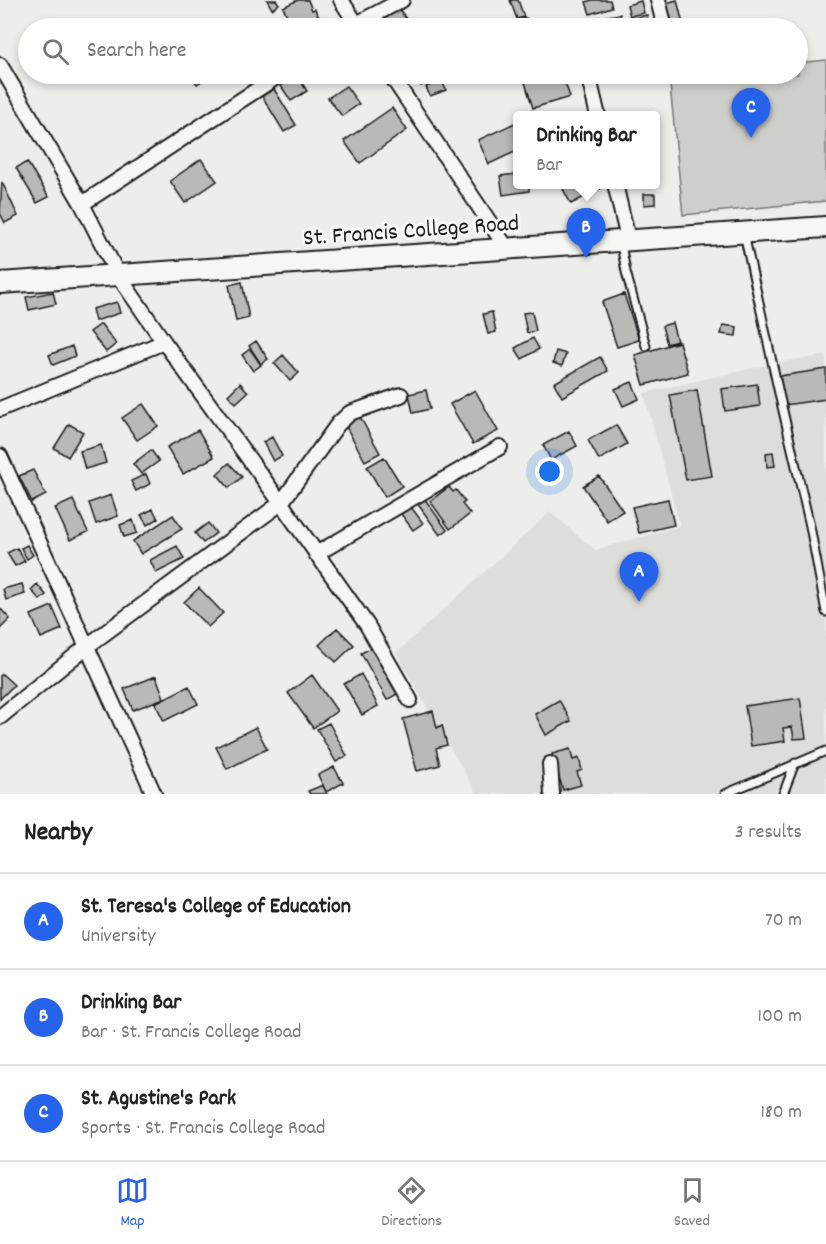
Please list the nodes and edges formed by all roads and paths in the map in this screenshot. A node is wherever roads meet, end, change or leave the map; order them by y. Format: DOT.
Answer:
graph roads {
  1 [pos="342,0"];
  2 [pos="402,0"];
  3 [pos="658,0"];
  4 [pos="351,18"];
  5 [pos="371,18"];
  6 [pos="662,18"];
  7 [pos="0,65"];
  8 [pos="266,84"];
  9 [pos="397,84"];
  10 [pos="590,84"];
  11 [pos="597,111"];
  12 [pos="616,189"];
  13 [pos="82,204"];
  14 [pos="826,227"];
  15 [pos="744,232"];
  16 [pos="624,240"];
  17 [pos="506,248"];
  18 [pos="118,275"];
  19 [pos="0,283"];
  20 [pos="164,342"];
  21 [pos="646,346"];
  22 [pos="401,395"];
  23 [pos="0,409"];
  24 [pos="500,447"];
  25 [pos="0,456"];
  26 [pos="281,503"];
  27 [pos="316,554"];
  28 [pos="826,612"];
  29 [pos="86,647"];
  30 [pos="410,700"];
  31 [pos="0,717"];
  32 [pos="826,752"];
  33 [pos="550,764"];
  34 [pos="795,764"];
  35 [pos="154,794"];
  36 [pos="552,794"];
  37 [pos="725,794"];
  38 [pos="783,794"];
  1 -- 4 [label="street"];
  2 -- 5 [label="street"];
  3 -- 6 [label="street"];
  7 -- 13 [label="street"];
  8 -- 13 [label="street"];
  9 -- 17 [label="street"];
  10 -- 11 [label="street"];
  12 -- 16 [label="street"];
  13 -- 18 [label="street"];
  14 -- 15 [label="main road, St. Francis College Road"];
  15 -- 16 [label="main road, St. Francis College Road"];
  15 -- 28 [label="lane"];
  16 -- 17 [label="main road, St. Francis College Road"];
  16 -- 21 [label="lane"];
  17 -- 18 [label="main road, St. Francis College Road"];
  18 -- 19 [label="main road, St. Francis College Road"];
  18 -- 20 [label="street"];
  20 -- 23 [label="street"];
  20 -- 26 [label="street"];
  22 -- 26 [label="street"];
  24 -- 27 [label="street"];
  25 -- 29 [label="street"];
  26 -- 27 [label="street"];
  26 -- 29 [label="street"];
  27 -- 30 [label="street"];
  29 -- 31 [label="street"];
  29 -- 35 [label="street"];
  32 -- 34 [label="lane"];
  33 -- 36 [label="street"];
  34 -- 37 [label="lane"];
  34 -- 38 [label="lane"];
}
